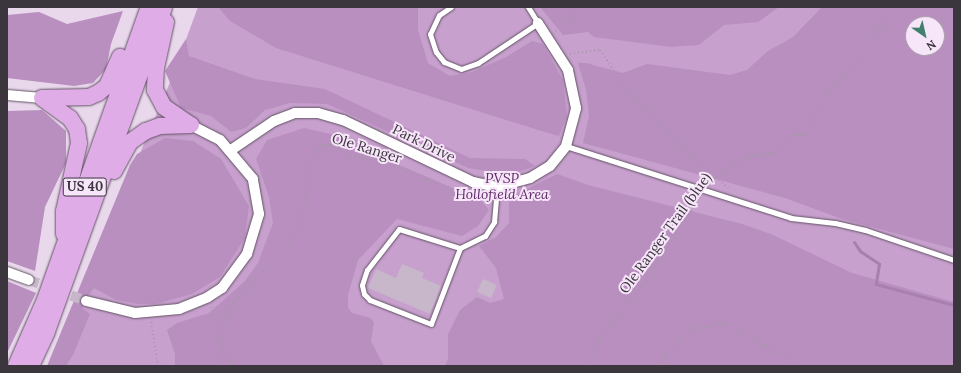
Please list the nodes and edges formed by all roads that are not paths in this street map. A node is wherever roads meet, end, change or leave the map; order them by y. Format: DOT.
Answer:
graph roads {
  1 [pos="144,7"];
  2 [pos="149,7"];
  3 [pos="164,7"];
  4 [pos="169,7"];
  5 [pos="451,7"];
  6 [pos="528,7"];
  7 [pos="538,23"];
  8 [pos="7,95"];
  9 [pos="42,98"];
  10 [pos="190,125"];
  11 [pos="566,146"];
  12 [pos="231,150"];
  13 [pos="497,190"];
  14 [pos="89,216"];
  15 [pos="460,248"];
  16 [pos="63,249"];
  17 [pos="954,260"];
  18 [pos="7,272"];
  19 [pos="29,280"];
  20 [pos="86,301"];
  21 [pos="16,366"];
  22 [pos="31,366"];
  1 -- 9 [label="main road"];
  2 -- 16 [label="main road, US 40"];
  3 -- 14 [label="main road, US 40"];
  4 -- 10 [label="main road"];
  5 -- 7 [label="lane"];
  6 -- 7 [label="lane, Park Drive"];
  7 -- 11 [label="street, Park Drive"];
  8 -- 9 [label="street"];
  9 -- 16 [label="main road"];
  10 -- 12 [label="street"];
  10 -- 14 [label="main road"];
  11 -- 13 [label="street, Park Drive"];
  11 -- 17 [label="lane"];
  12 -- 13 [label="street, Park Drive"];
  12 -- 20 [label="street"];
  13 -- 15 [label="lane"];
  14 -- 22 [label="main road, US 40"];
  15 -- 15 [label="lane"];
  16 -- 21 [label="main road, US 40"];
  18 -- 19 [label="street"];
}
